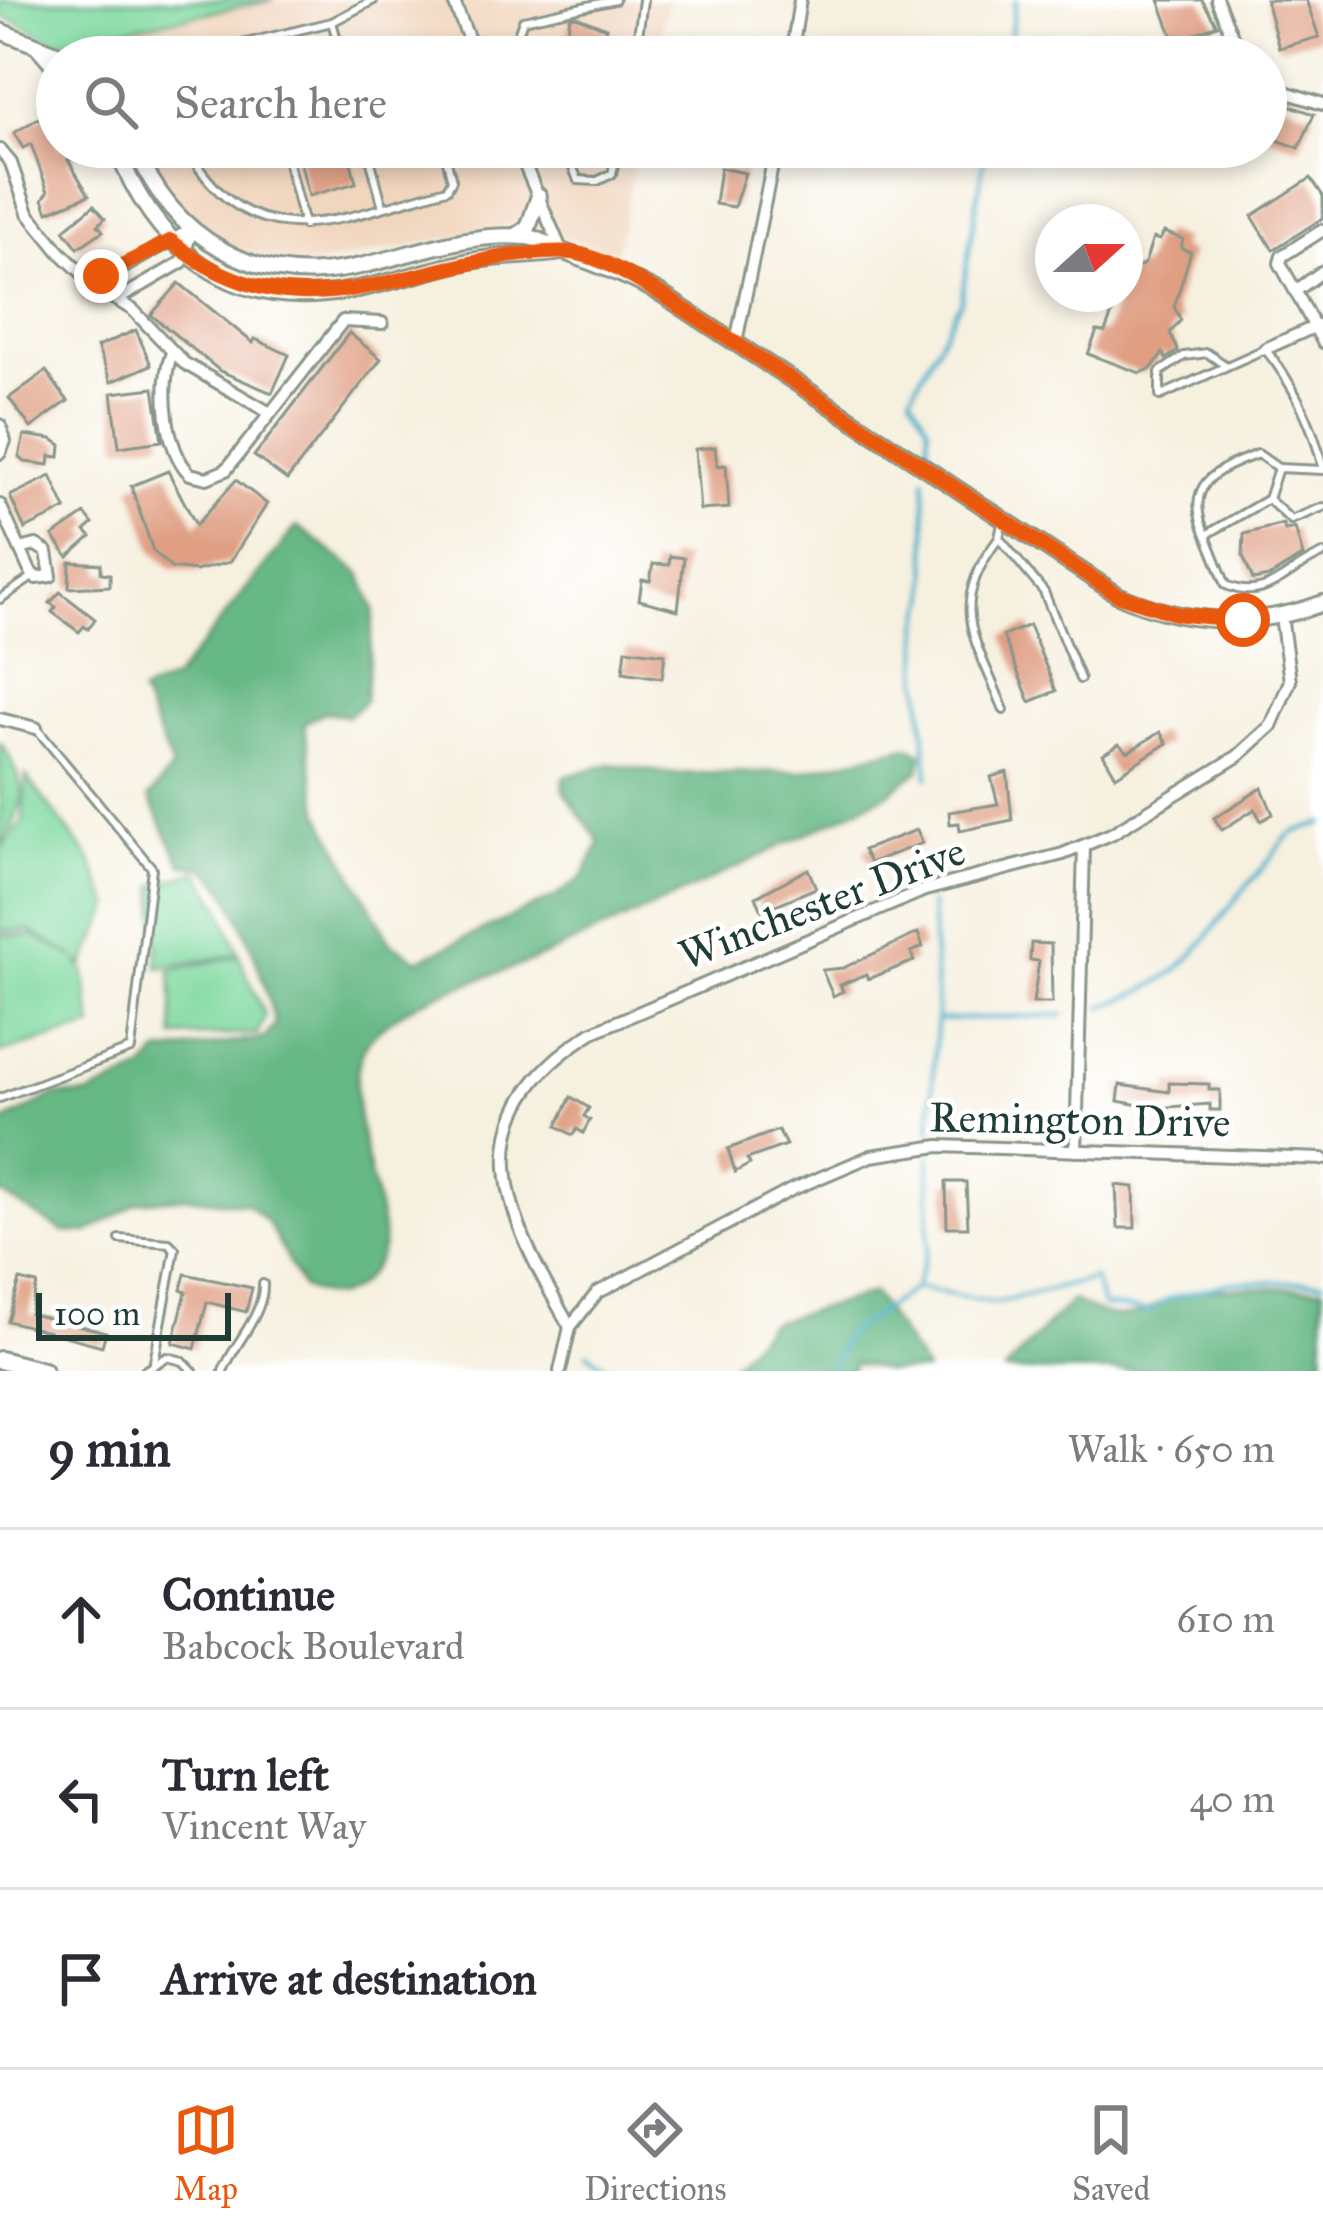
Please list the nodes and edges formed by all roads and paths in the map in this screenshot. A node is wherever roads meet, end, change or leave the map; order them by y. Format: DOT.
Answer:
graph roads {
  1 [pos="374,0"];
  2 [pos="453,0"];
  3 [pos="615,0"];
  4 [pos="643,0"];
  5 [pos="800,0"];
  6 [pos="1217,0"];
  7 [pos="332,22"];
  8 [pos="0,31"];
  9 [pos="277,36"];
  10 [pos="336,36"];
  11 [pos="468,36"];
  12 [pos="517,36"];
  13 [pos="638,36"];
  14 [pos="794,36"];
  15 [pos="1232,36"];
  16 [pos="36,46"];
  17 [pos="1287,93"];
  18 [pos="1323,104"];
  19 [pos="0,150"];
  20 [pos="125,168"];
  21 [pos="146,168"];
  22 [pos="200,168"];
  23 [pos="289,168"];
  24 [pos="372,168"];
  25 [pos="447,168"];
  26 [pos="526,168"];
  27 [pos="573,168"];
  28 [pos="613,168"];
  29 [pos="772,168"];
  30 [pos="539,196"];
  31 [pos="382,206"];
  32 [pos="304,226"];
  33 [pos="192,230"];
  34 [pos="1323,230"];
  35 [pos="513,237"];
  36 [pos="171,241"];
  37 [pos="562,251"];
  38 [pos="187,254"];
  39 [pos="149,255"];
  40 [pos="1323,271"];
  41 [pos="164,275"];
  42 [pos="94,284"];
  43 [pos="1297,290"];
  44 [pos="117,300"];
  45 [pos="382,322"];
  46 [pos="1320,325"];
  47 [pos="736,342"];
  48 [pos="1323,342"];
  49 [pos="1265,349"];
  50 [pos="172,353"];
  51 [pos="1226,365"];
  52 [pos="271,413"];
  53 [pos="0,425"];
  54 [pos="0,453"];
  55 [pos="1278,468"];
  56 [pos="1323,470"];
  57 [pos="1268,499"];
  58 [pos="0,505"];
  59 [pos="1323,507"];
  60 [pos="1002,520"];
  61 [pos="1206,535"];
  62 [pos="999,538"];
  63 [pos="20,549"];
  64 [pos="1323,554"];
  65 [pos="34,576"];
  66 [pos="0,599"];
  67 [pos="1323,603"];
  68 [pos="1281,616"];
  69 [pos="1080,679"];
  70 [pos="1004,710"];
  71 [pos="0,719"];
  72 [pos="36,728"];
  73 [pos="1084,847"];
  74 [pos="0,1098"];
  75 [pos="1076,1151"];
  76 [pos="1323,1159"];
  77 [pos="120,1239"];
  78 [pos="262,1284"];
  79 [pos="570,1327"];
  80 [pos="0,1360"];
  81 [pos="154,1362"];
  82 [pos="43,1371"];
  83 [pos="144,1371"];
  84 [pos="193,1371"];
  85 [pos="223,1371"];
  86 [pos="560,1371"];
  1 -- 7 [label="lane"];
  2 -- 11 [label="street"];
  3 -- 12 [label="lane"];
  4 -- 13 [label="lane"];
  5 -- 14 [label="street"];
  6 -- 15 [label="street"];
  7 -- 9 [label="lane"];
  7 -- 10 [label="lane"];
  8 -- 16 [label="street"];
  17 -- 18 [label="street"];
  19 -- 42 [label="street"];
  20 -- 36 [label="street"];
  21 -- 33 [label="street"];
  22 -- 32 [label="lane"];
  23 -- 32 [label="lane"];
  24 -- 31 [label="lane"];
  25 -- 31 [label="lane"];
  26 -- 30 [label="street"];
  27 -- 28 [label="lane"];
  29 -- 47 [label="street"];
  30 -- 35 [label="street"];
  30 -- 37 [label="street"];
  31 -- 32 [label="lane"];
  33 -- 35 [label="street"];
  33 -- 36 [label="street"];
  33 -- 38 [label="street"];
  34 -- 43 [label="street"];
  35 -- 37 [label="street"];
  36 -- 38 [label="street"];
  36 -- 39 [label="street"];
  37 -- 38 [label="street"];
  37 -- 47 [label="street"];
  38 -- 41 [label="street"];
  39 -- 41 [label="lane"];
  39 -- 42 [label="street"];
  40 -- 43 [label="street"];
  41 -- 44 [label="street"];
  42 -- 44 [label="street"];
  43 -- 46 [label="street"];
  44 -- 50 [label="street"];
  45 -- 52 [label="street"];
  46 -- 48 [label="street"];
  46 -- 49 [label="street"];
  47 -- 60 [label="street"];
  49 -- 51 [label="lane"];
  49 -- 56 [label="lane"];
  50 -- 52 [label="street"];
  50 -- 52 [label="street"];
  51 -- 51 [label="lane"];
  53 -- 54 [label="street"];
  55 -- 56 [label="lane"];
  55 -- 57 [label="lane"];
  55 -- 61 [label="lane"];
  57 -- 59 [label="lane"];
  57 -- 61 [label="lane"];
  58 -- 63 [label="street"];
  60 -- 62 [label="lane"];
  60 -- 68 [label="street"];
  61 -- 64 [label="lane"];
  62 -- 69 [label="lane"];
  62 -- 70 [label="lane"];
  63 -- 65 [label="street"];
  63 -- 65 [label="street"];
  65 -- 66 [label="lane"];
  67 -- 68 [label="street"];
  68 -- 73 [label="street, Winchester Drive"];
  71 -- 72 [label="street"];
  72 -- 74 [label="lane"];
  73 -- 75 [label="street"];
  73 -- 79 [label="street, Winchester Drive"];
  75 -- 76 [label="street, Remington Drive"];
  75 -- 79 [label="street, Remington Drive"];
  77 -- 81 [label="lane"];
  78 -- 85 [label="lane"];
  79 -- 86 [label="street"];
  80 -- 82 [label="main road"];
  81 -- 83 [label="lane"];
  81 -- 84 [label="lane"];
}
